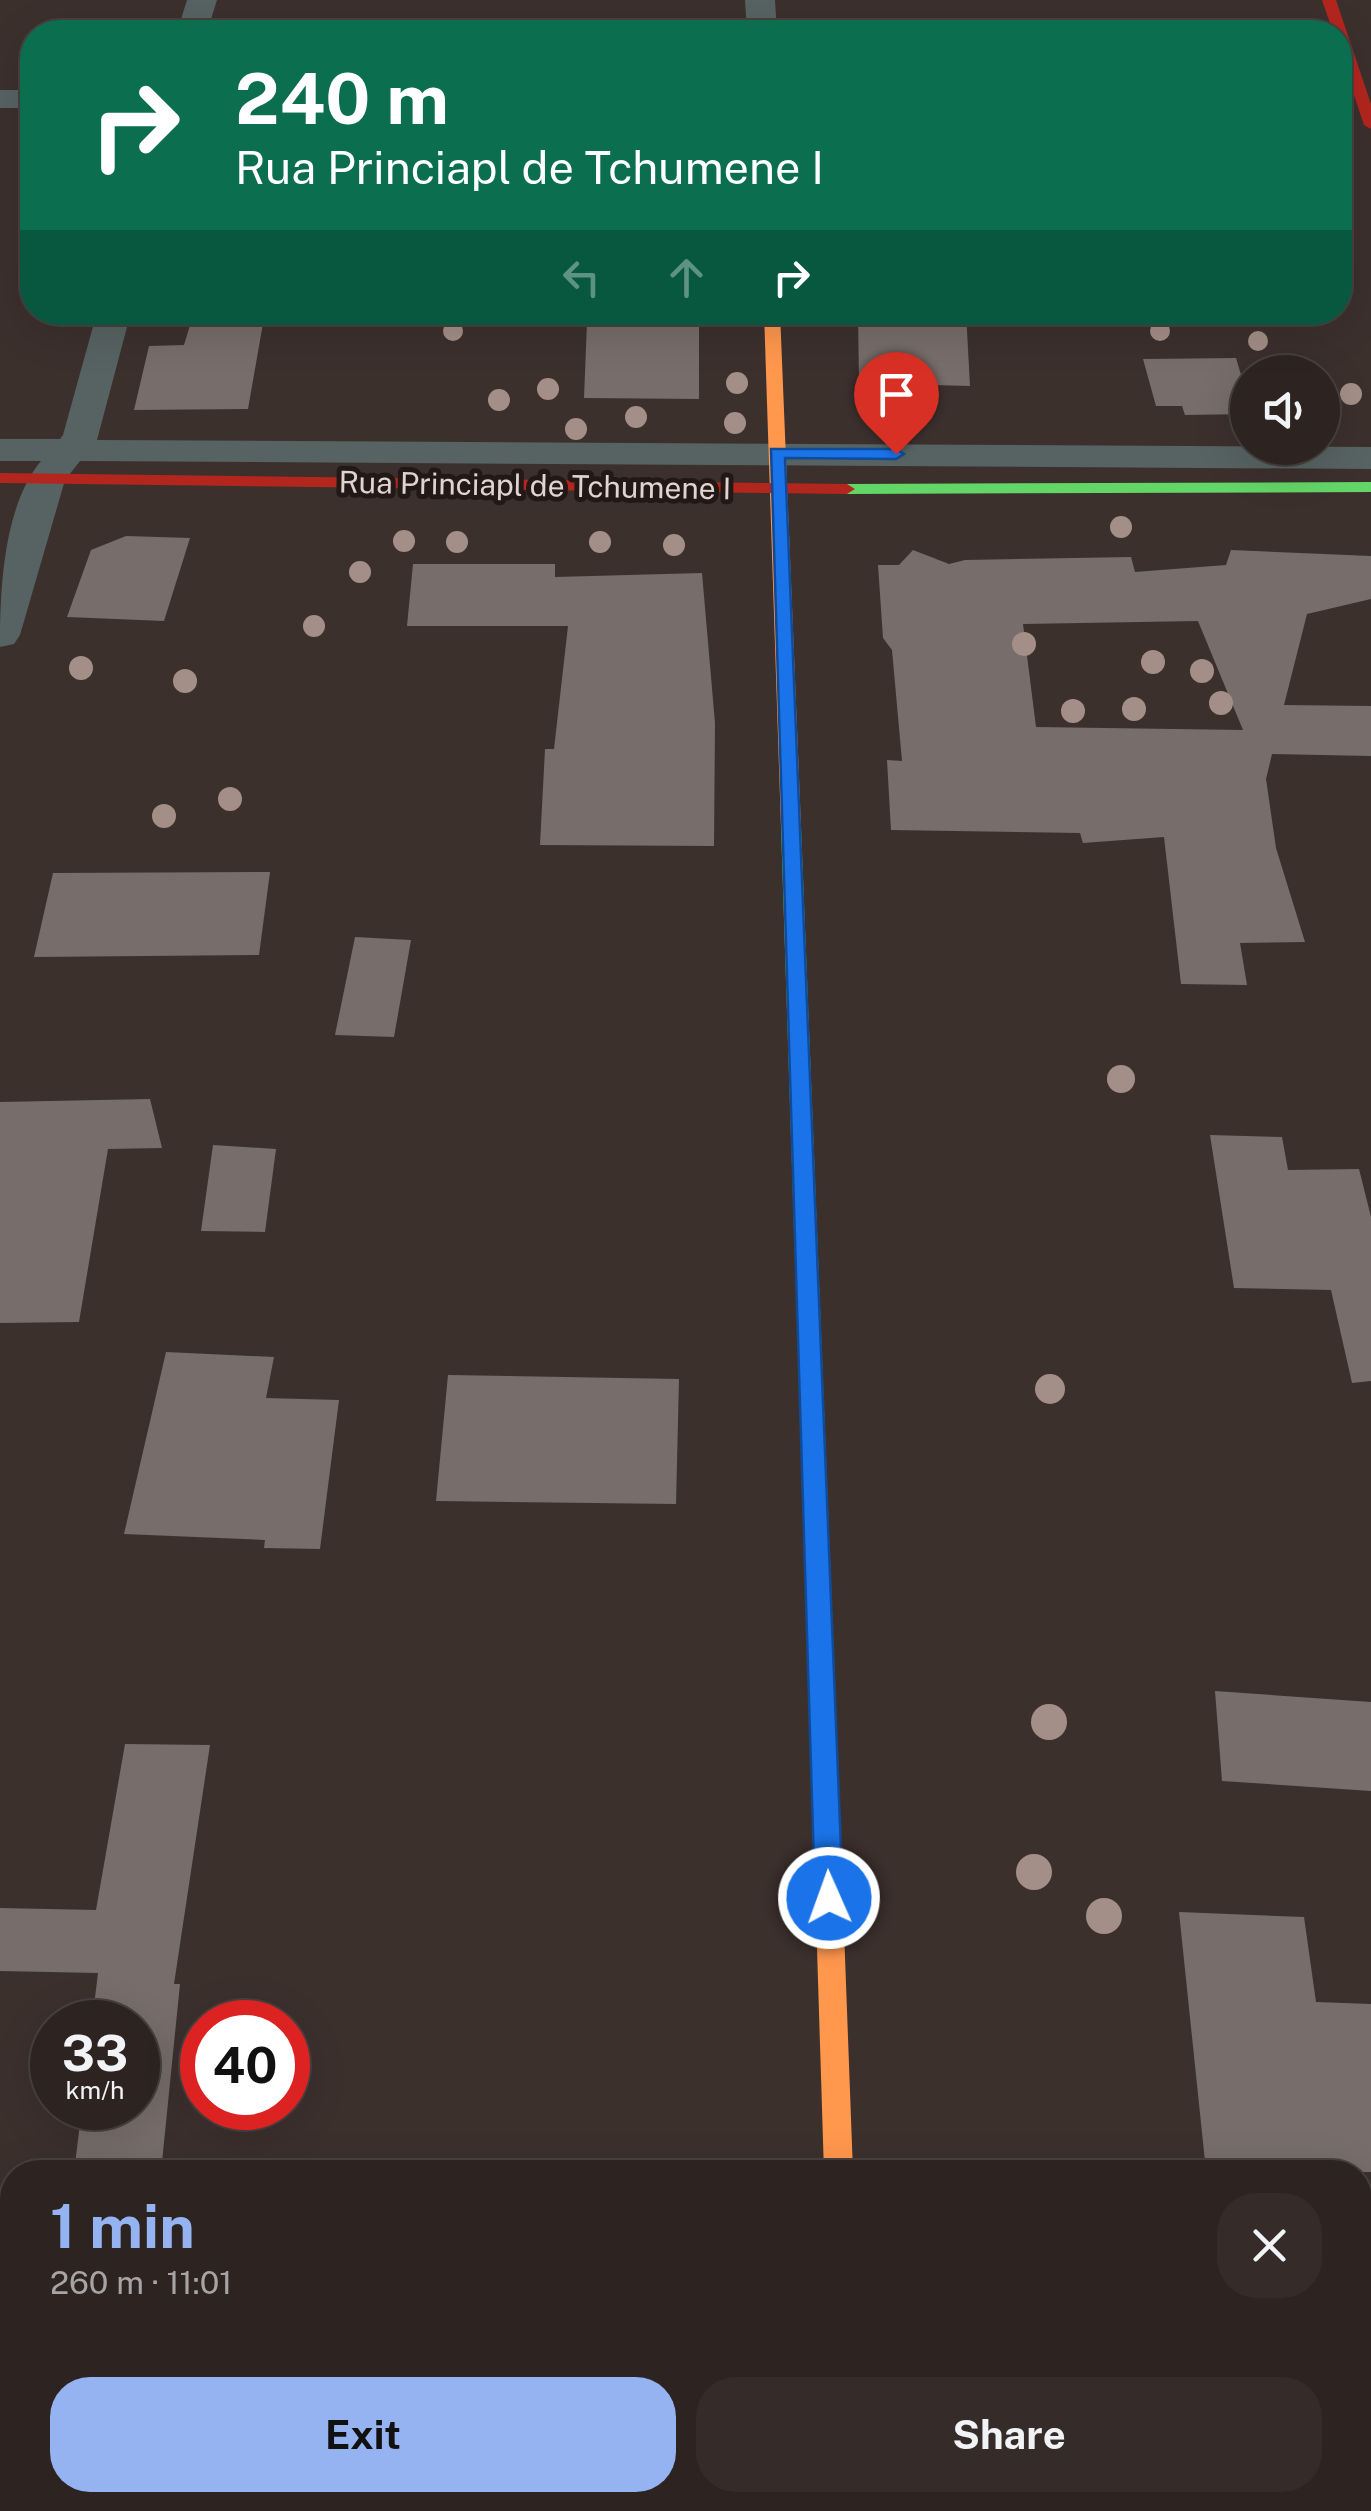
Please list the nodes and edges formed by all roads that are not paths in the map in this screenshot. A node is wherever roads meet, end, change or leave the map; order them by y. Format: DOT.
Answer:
graph roads {
  1 [pos="1352,68"];
  2 [pos="1371,125"];
  3 [pos="111,325"];
  4 [pos="772,325"];
  5 [pos="0,450"];
  6 [pos="1371,458"];
  7 [pos="58,464"];
  8 [pos="777,471"];
  9 [pos="0,478"];
  10 [pos="1371,487"];
  11 [pos="0,635"];
  12 [pos="839,2160"];
  1 -- 2 [label="street"];
  3 -- 7 [label="street"];
  4 -- 8 [label="street"];
  5 -- 7 [label="street, Rua Princiapl de Tchumene I"];
  6 -- 8 [label="street, Rua Princiapl de Tchumene I"];
  7 -- 8 [label="street, Rua Princiapl de Tchumene I"];
  7 -- 9 [label="street, Rua Princiapl de Tchumene I"];
  7 -- 11 [label="street"];
  8 -- 10 [label="street, Rua Princiapl de Tchumene I"];
  8 -- 12 [label="street"];
}
